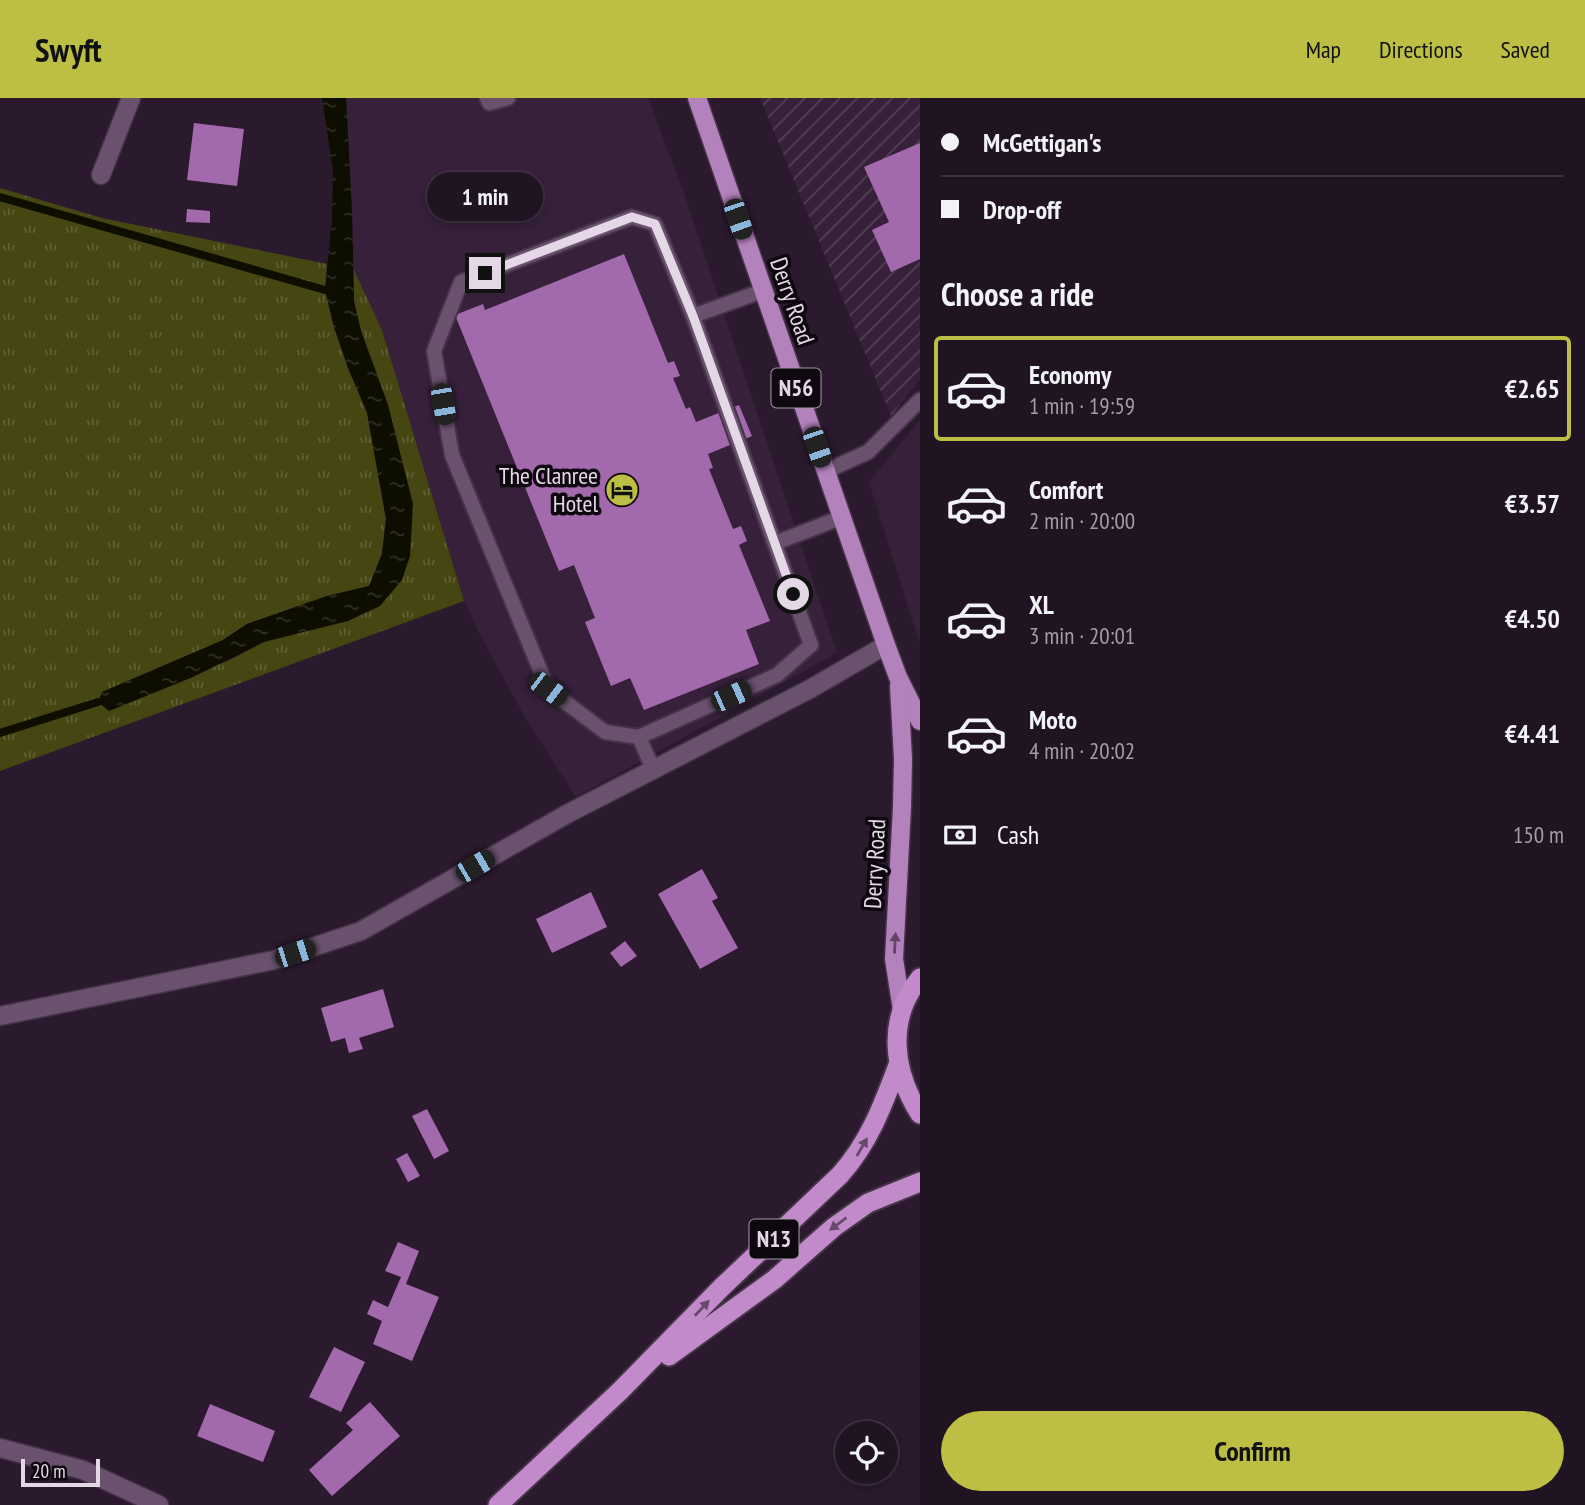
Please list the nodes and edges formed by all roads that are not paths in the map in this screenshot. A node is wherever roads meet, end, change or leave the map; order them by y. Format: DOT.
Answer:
graph roads {
  1 [pos="131,98"];
  2 [pos="487,98"];
  3 [pos="508,98"];
  4 [pos="697,98"];
  5 [pos="101,175"];
  6 [pos="762,291"];
  7 [pos="693,316"];
  8 [pos="920,400"];
  9 [pos="825,471"];
  10 [pos="840,518"];
  11 [pos="775,543"];
  12 [pos="886,645"];
  13 [pos="898,677"];
  14 [pos="920,720"];
  15 [pos="639,737"];
  16 [pos="654,771"];
  17 [pos="920,978"];
  18 [pos="902,1010"];
  19 [pos="0,1016"];
  20 [pos="898,1065"];
  21 [pos="920,1114"];
  22 [pos="920,1182"];
  23 [pos="620,1391"];
  24 [pos="0,1448"];
  25 [pos="159,1505"];
  26 [pos="498,1505"];
  1 -- 5 [label="street"];
  2 -- 3 [label="lane"];
  4 -- 6 [label="main road, Derry Road / N56"];
  6 -- 7 [label="lane"];
  6 -- 9 [label="main road, Derry Road / N56"];
  7 -- 11 [label="lane"];
  7 -- 15 [label="lane"];
  8 -- 9 [label="lane"];
  9 -- 10 [label="main road, Derry Road / N56"];
  10 -- 11 [label="lane"];
  10 -- 12 [label="main road, Derry Road / N56"];
  11 -- 15 [label="lane"];
  12 -- 13 [label="main road, Derry Road / N56"];
  12 -- 16 [label="street"];
  13 -- 14 [label="main road, Derry Road / N56"];
  18 -- 13 [label="main road, Derry Road / N56, one-way"];
  15 -- 16 [label="lane"];
  16 -- 19 [label="street"];
  17 -- 18 [label="highway, N13"];
  18 -- 20 [label="highway, N13"];
  20 -- 21 [label="highway, N13"];
  23 -- 20 [label="highway, N13, one-way"];
  22 -- 23 [label="highway, N13, one-way"];
  23 -- 26 [label="highway, N13"];
  24 -- 25 [label="street"];
}
